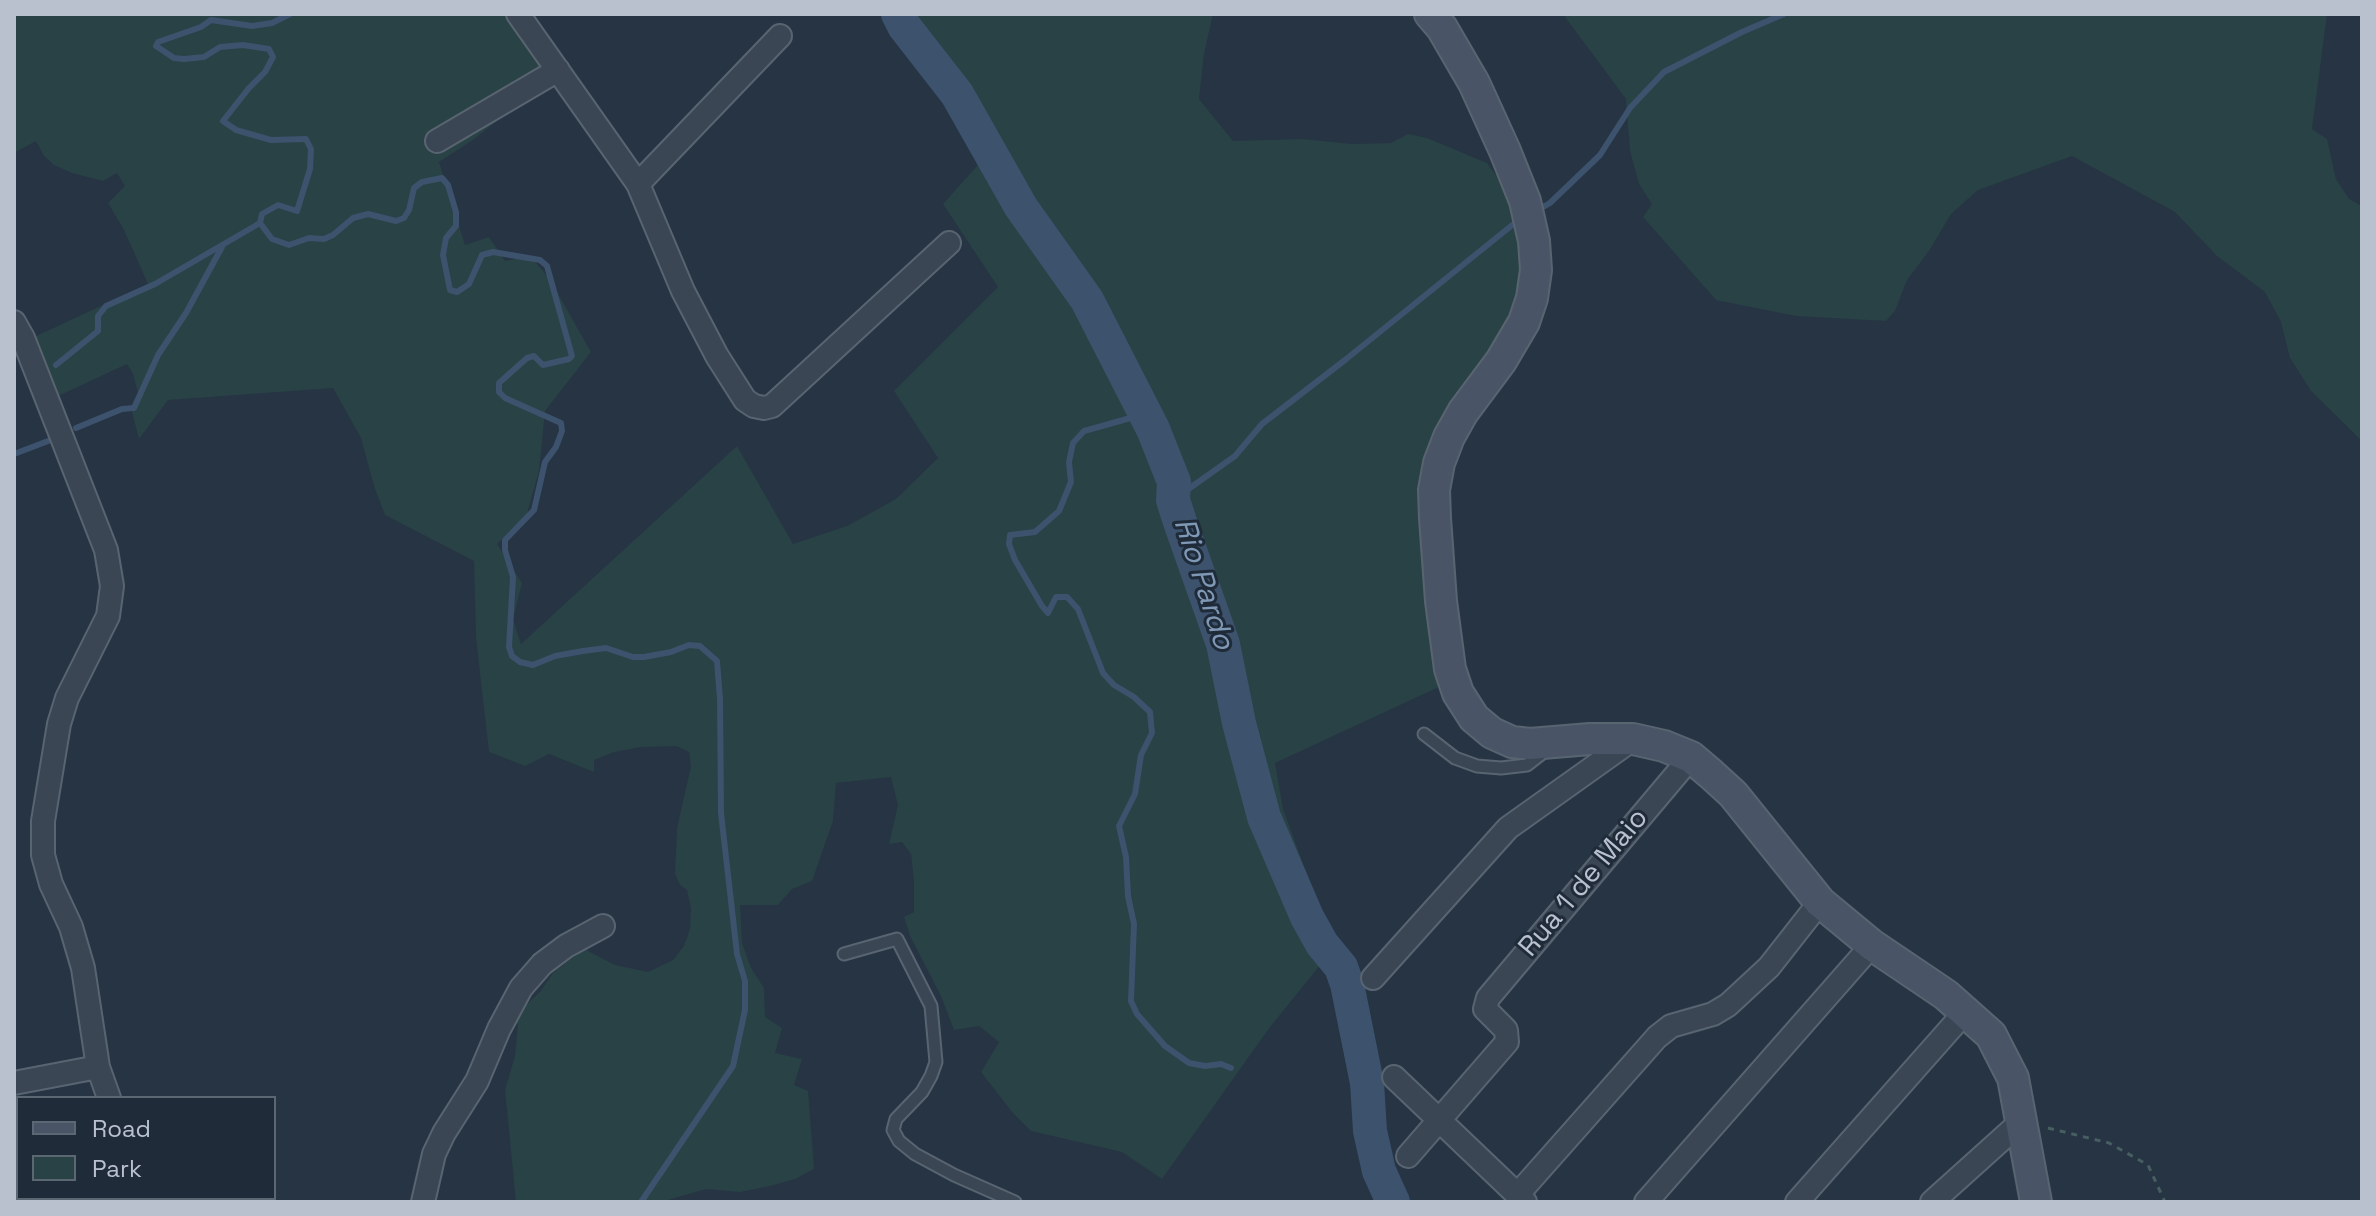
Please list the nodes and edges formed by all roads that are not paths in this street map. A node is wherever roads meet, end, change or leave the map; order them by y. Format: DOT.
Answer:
graph roads {
  1 [pos="518,14"];
  2 [pos="1430,14"];
  3 [pos="780,36"];
  4 [pos="558,70"];
  5 [pos="437,141"];
  6 [pos="638,184"];
  7 [pos="949,243"];
  8 [pos="14,322"];
  9 [pos="1424,734"];
  10 [pos="1633,739"];
  11 [pos="1556,742"];
  12 [pos="1691,757"];
  13 [pos="1820,902"];
  14 [pos="603,926"];
  15 [pos="1872,945"];
  16 [pos="844,954"];
  17 [pos="1373,978"];
  18 [pos="1966,1011"];
  19 [pos="98,1067"];
  20 [pos="1394,1077"];
  21 [pos="14,1083"];
  22 [pos="108,1096"];
  23 [pos="1440,1119"];
  24 [pos="2022,1121"];
  25 [pos="1408,1156"];
  26 [pos="1521,1198"];
  27 [pos="423,1202"];
  28 [pos="1015,1202"];
  29 [pos="1646,1202"];
  30 [pos="1797,1202"];
  31 [pos="1932,1202"];
  32 [pos="2036,1202"];
  1 -- 4 [label="street"];
  2 -- 11 [label="street"];
  3 -- 6 [label="street"];
  4 -- 5 [label="street"];
  4 -- 6 [label="street"];
  6 -- 7 [label="street"];
  8 -- 19 [label="street"];
  9 -- 11 [label="lane"];
  10 -- 11 [label="street"];
  10 -- 12 [label="street"];
  10 -- 17 [label="street"];
  12 -- 13 [label="street"];
  12 -- 23 [label="street, Rua 1 de Maio"];
  13 -- 15 [label="street"];
  13 -- 26 [label="street"];
  14 -- 27 [label="street"];
  15 -- 18 [label="street"];
  15 -- 29 [label="street"];
  16 -- 28 [label="lane"];
  18 -- 24 [label="street"];
  18 -- 30 [label="street"];
  19 -- 21 [label="street"];
  19 -- 22 [label="street"];
  20 -- 23 [label="street"];
  23 -- 25 [label="street"];
  23 -- 26 [label="street"];
  24 -- 31 [label="street"];
  24 -- 32 [label="street"];
}
